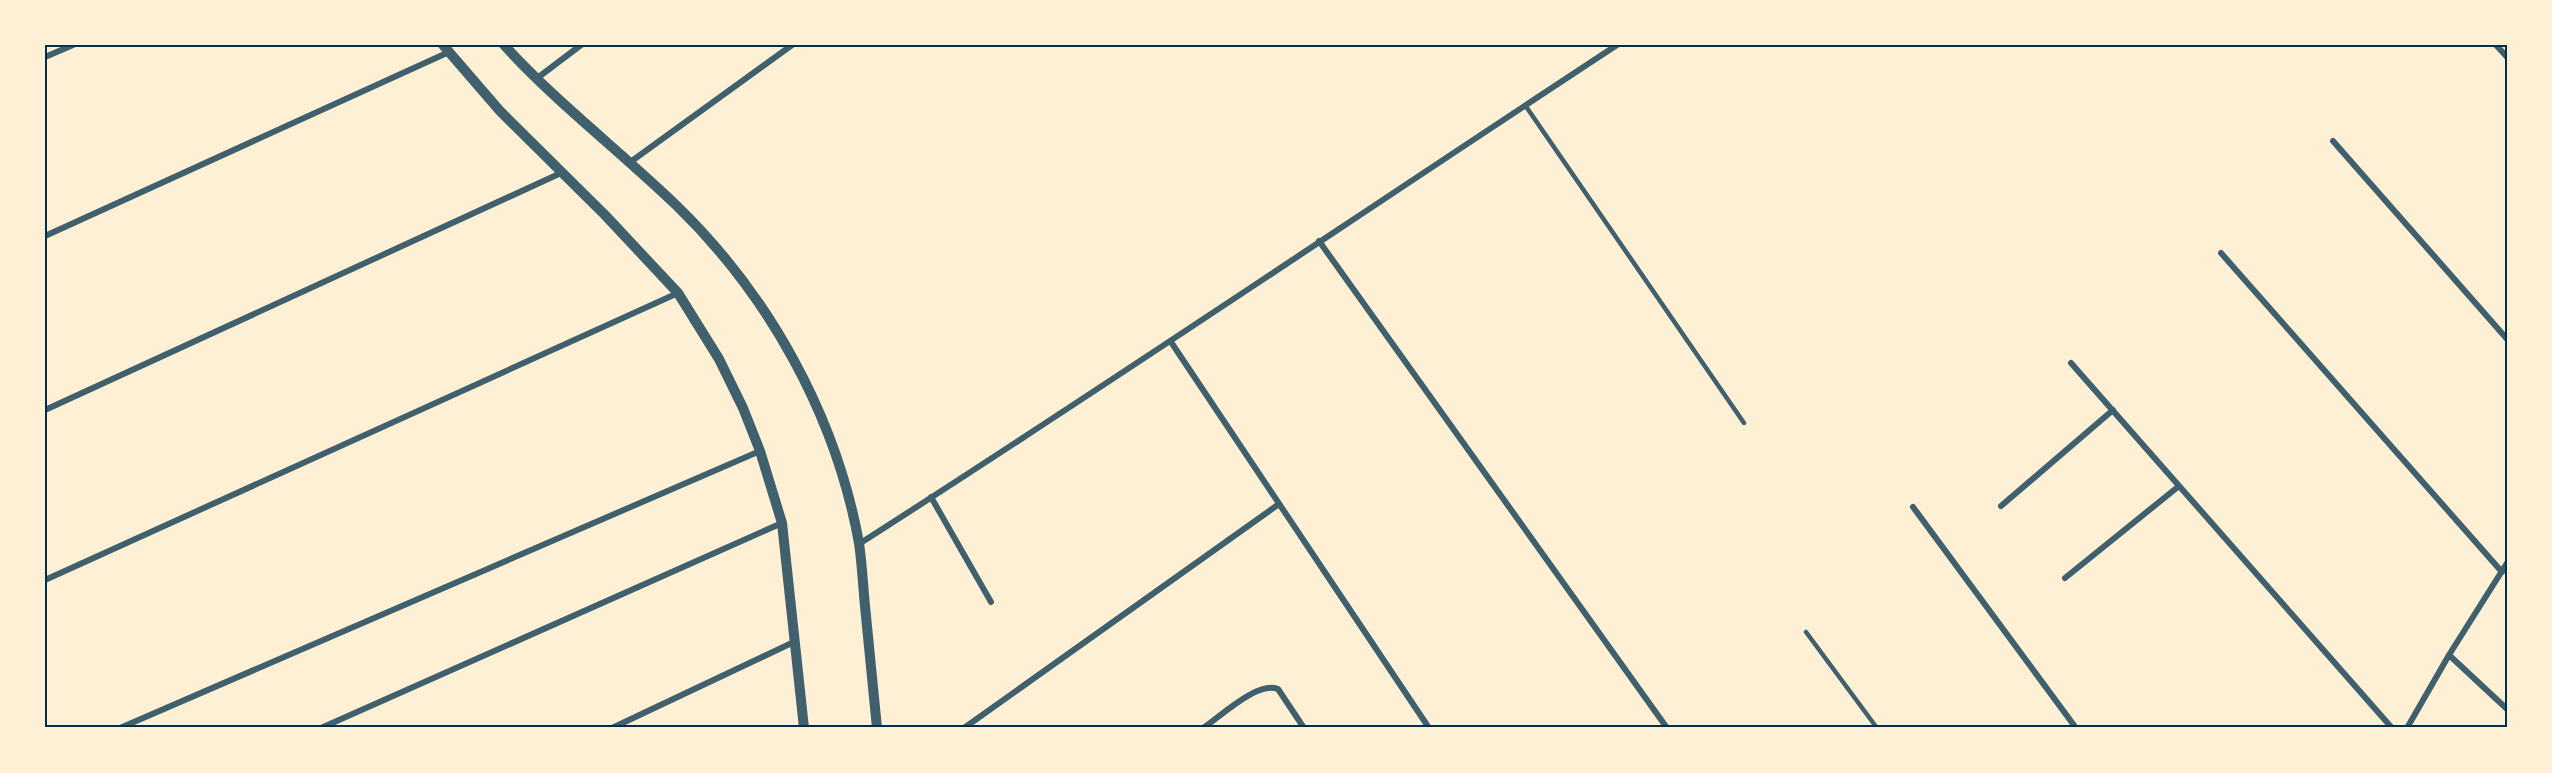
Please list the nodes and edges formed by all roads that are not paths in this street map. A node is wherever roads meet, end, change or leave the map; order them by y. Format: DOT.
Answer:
graph roads {
  1 [pos="73,45"];
  2 [pos="504,45"];
  3 [pos="581,45"];
  4 [pos="792,45"];
  5 [pos="1617,45"];
  6 [pos="2496,45"];
  7 [pos="446,49"];
  8 [pos="45,57"];
  9 [pos="2507,57"];
  10 [pos="535,79"];
  11 [pos="1525,105"];
  12 [pos="2333,141"];
  13 [pos="629,163"];
  14 [pos="561,173"];
  15 [pos="45,236"];
  16 [pos="1319,241"];
  17 [pos="2221,253"];
  18 [pos="678,292"];
  19 [pos="2507,339"];
  20 [pos="1171,342"];
  21 [pos="2071,363"];
  22 [pos="45,410"];
  23 [pos="2113,410"];
  24 [pos="1744,423"];
  25 [pos="760,451"];
  26 [pos="2179,486"];
  27 [pos="931,497"];
  28 [pos="1279,504"];
  29 [pos="2001,506"];
  30 [pos="1913,507"];
  31 [pos="782,523"];
  32 [pos="859,544"];
  33 [pos="2507,563"];
  34 [pos="2502,572"];
  35 [pos="2065,578"];
  36 [pos="45,580"];
  37 [pos="991,602"];
  38 [pos="1806,632"];
  39 [pos="796,641"];
  40 [pos="2448,655"];
  41 [pos="2507,709"];
  42 [pos="120,728"];
  43 [pos="321,728"];
  44 [pos="612,728"];
  45 [pos="804,728"];
  46 [pos="877,728"];
  47 [pos="964,728"];
  48 [pos="1203,728"];
  49 [pos="1304,728"];
  50 [pos="1429,728"];
  51 [pos="1667,728"];
  52 [pos="1877,728"];
  53 [pos="2076,728"];
  54 [pos="2392,728"];
  55 [pos="2407,728"];
  1 -- 8 [label="street"];
  2 -- 10 [label="street"];
  3 -- 10 [label="street"];
  4 -- 13 [label="street"];
  5 -- 11 [label="street"];
  6 -- 9 [label="street"];
  7 -- 14 [label="street"];
  7 -- 15 [label="street"];
  10 -- 13 [label="street"];
  11 -- 16 [label="street"];
  11 -- 24 [label="lane"];
  12 -- 19 [label="street"];
  13 -- 32 [label="street"];
  14 -- 18 [label="street"];
  14 -- 22 [label="street"];
  16 -- 20 [label="street"];
  16 -- 51 [label="street"];
  17 -- 34 [label="street"];
  18 -- 25 [label="street"];
  18 -- 36 [label="street"];
  20 -- 27 [label="street"];
  20 -- 28 [label="street"];
  21 -- 23 [label="street"];
  23 -- 26 [label="street"];
  23 -- 29 [label="street"];
  25 -- 31 [label="street"];
  25 -- 42 [label="street"];
  26 -- 35 [label="street"];
  26 -- 54 [label="street"];
  27 -- 32 [label="street"];
  27 -- 37 [label="street"];
  28 -- 47 [label="street"];
  28 -- 50 [label="street"];
  30 -- 53 [label="street"];
  31 -- 39 [label="street"];
  31 -- 43 [label="street"];
  32 -- 46 [label="street"];
  33 -- 34 [label="street"];
  34 -- 40 [label="street"];
  38 -- 52 [label="lane"];
  39 -- 44 [label="street"];
  39 -- 45 [label="street"];
  40 -- 41 [label="street"];
  40 -- 55 [label="street"];
  48 -- 49 [label="street"];
}
